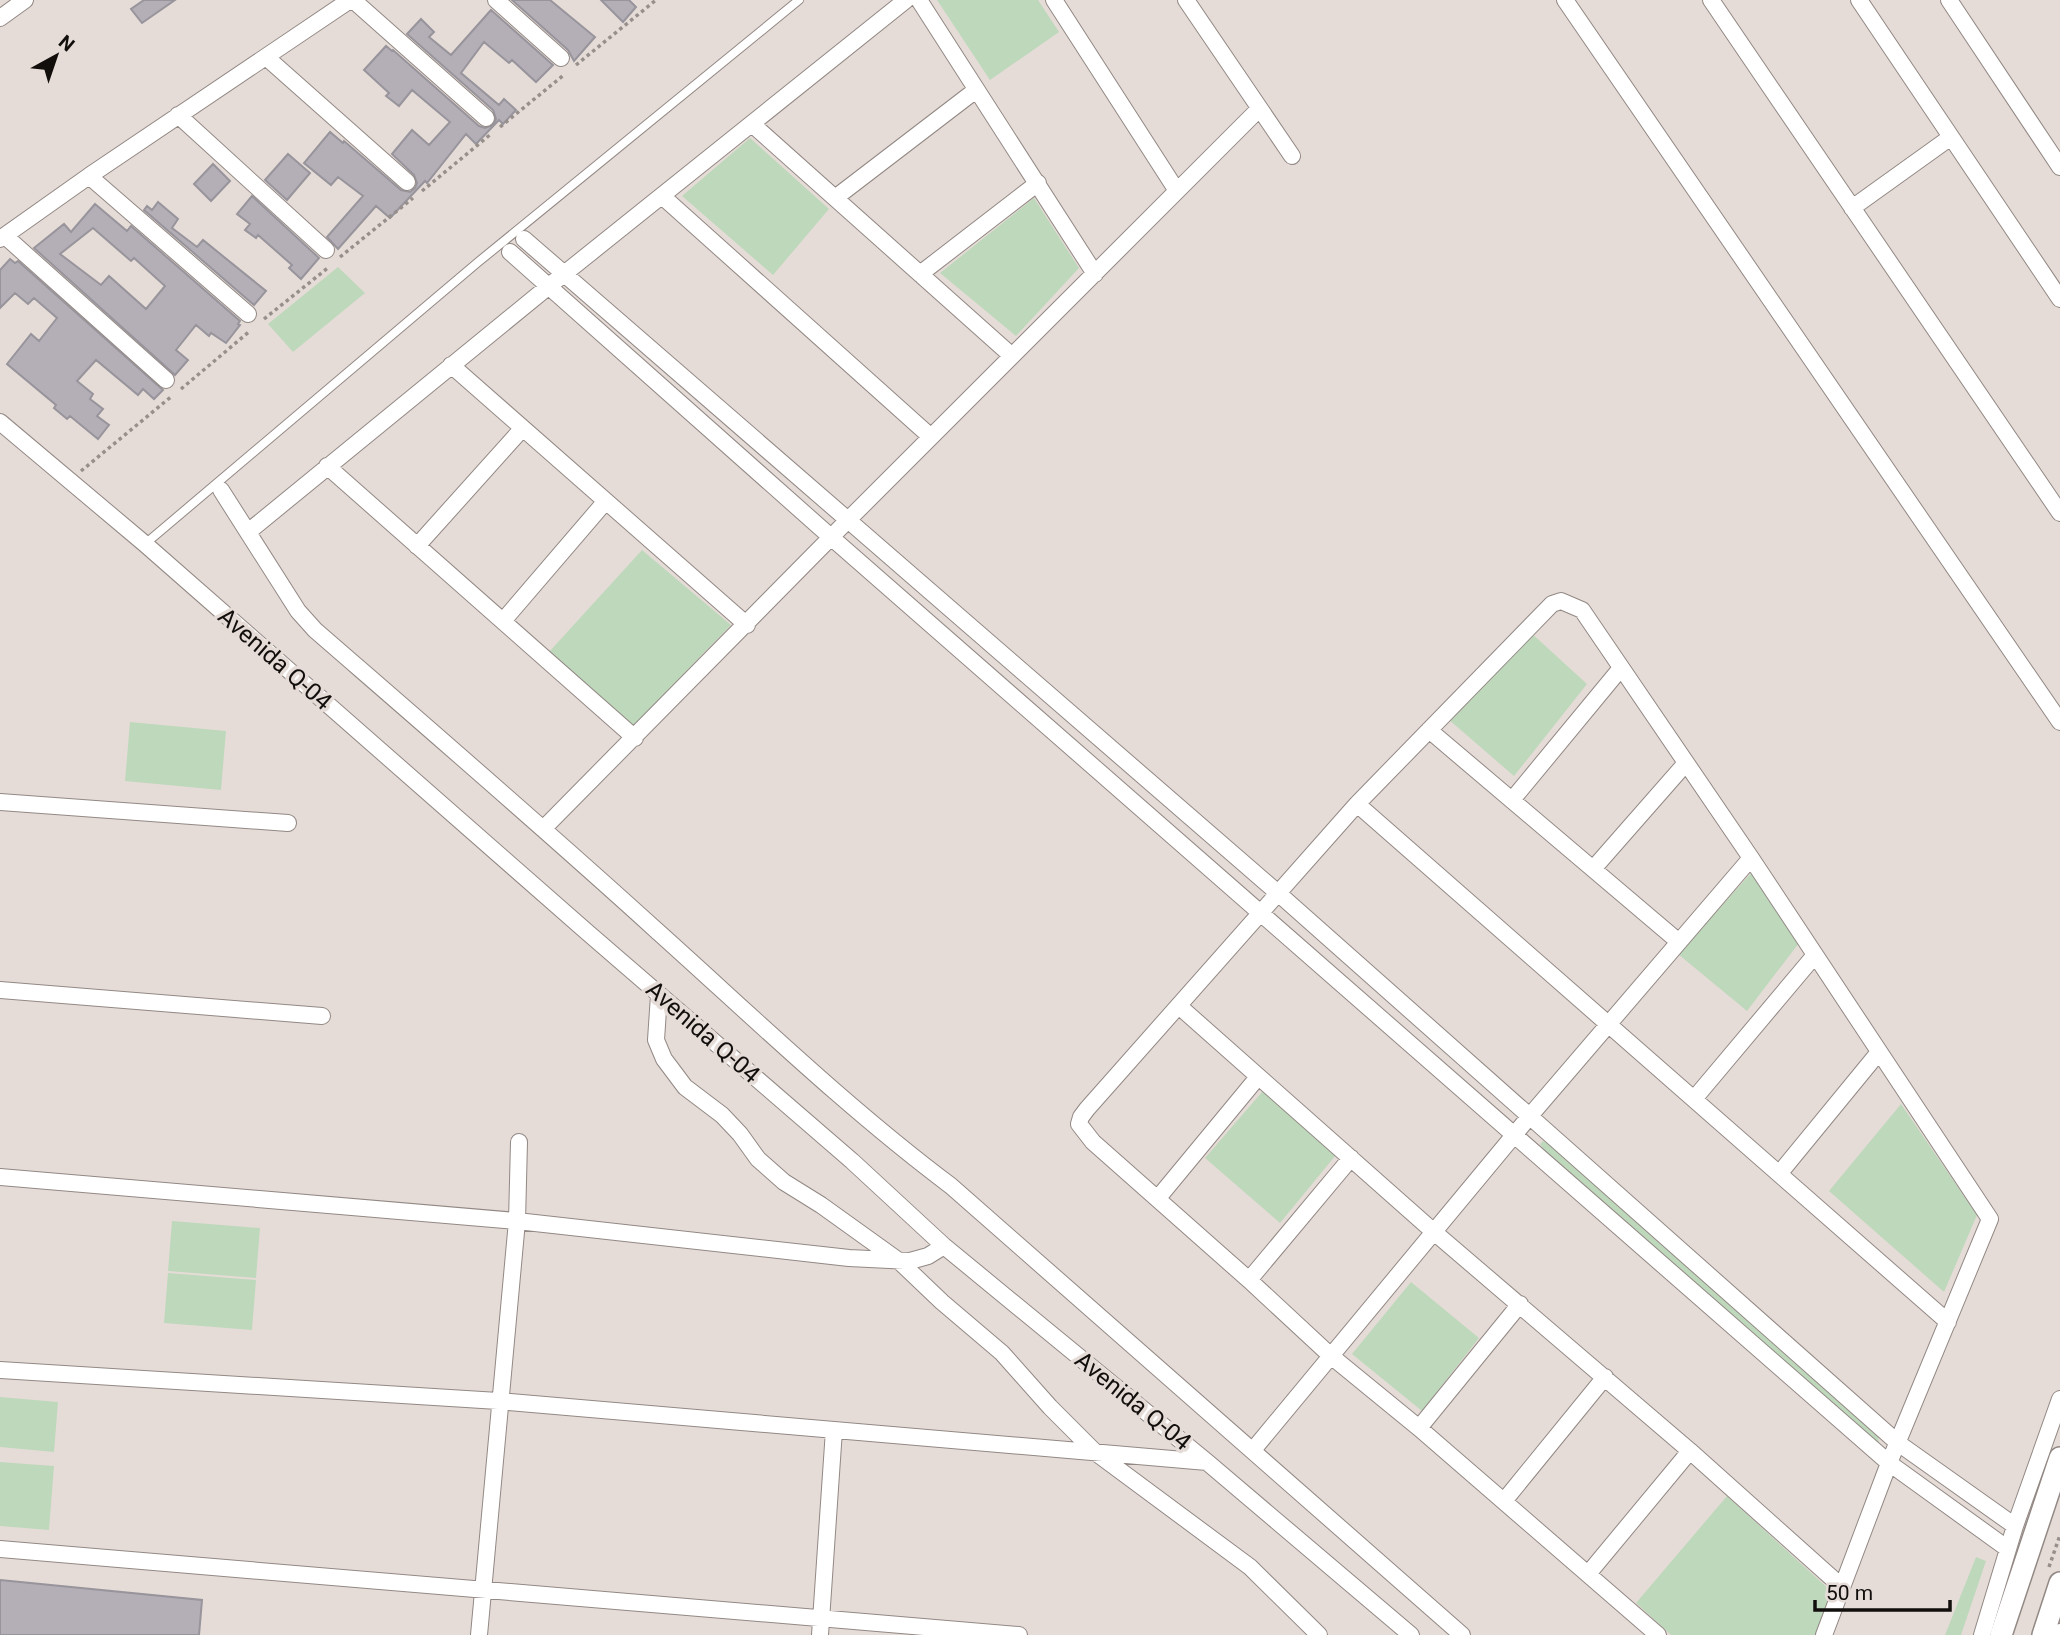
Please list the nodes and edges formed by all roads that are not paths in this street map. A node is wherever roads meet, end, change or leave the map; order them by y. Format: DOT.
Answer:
graph roads {
  1 [pos="25,0"];
  2 [pos="352,0"];
  3 [pos="496,0"];
  4 [pos="799,0"];
  5 [pos="906,0"];
  6 [pos="919,0"];
  7 [pos="1054,0"];
  8 [pos="1186,0"];
  9 [pos="1565,0"];
  10 [pos="1712,0"];
  11 [pos="1859,0"];
  12 [pos="1949,0"];
  13 [pos="0,18"];
  14 [pos="266,57"];
  15 [pos="561,58"];
  16 [pos="976,90"];
  17 [pos="1259,109"];
  18 [pos="178,115"];
  19 [pos="486,118"];
  20 [pos="752,124"];
  21 [pos="1951,137"];
  22 [pos="1292,156"];
  23 [pos="2060,167"];
  24 [pos="89,176"];
  25 [pos="407,182"];
  26 [pos="1038,183"];
  27 [pos="1177,191"];
  28 [pos="662,196"];
  29 [pos="835,198"];
  30 [pos="1852,208"];
  31 [pos="2,238"];
  32 [pos="524,239"];
  33 [pos="326,250"];
  34 [pos="510,252"];
  35 [pos="564,274"];
  36 [pos="920,274"];
  37 [pos="1095,274"];
  38 [pos="549,286"];
  39 [pos="2060,299"];
  40 [pos="254,322"];
  41 [pos="1012,356"];
  42 [pos="451,365"];
  43 [pos="166,380"];
  44 [pos="0,422"];
  45 [pos="522,429"];
  46 [pos="931,438"];
  47 [pos="327,466"];
  48 [pos="221,490"];
  49 [pos="605,502"];
  50 [pos="2060,513"];
  51 [pos="848,520"];
  52 [pos="248,531"];
  53 [pos="832,538"];
  54 [pos="145,544"];
  55 [pos="417,546"];
  56 [pos="935,586"];
  57 [pos="914,608"];
  58 [pos="503,621"];
  59 [pos="747,625"];
  60 [pos="1621,668"];
  61 [pos="2060,722"];
  62 [pos="1429,730"];
  63 [pos="635,738"];
  64 [pos="1686,763"];
  65 [pos="1512,800"];
  66 [pos="0,802"];
  67 [pos="1357,804"];
  68 [pos="1194,813"];
  69 [pos="288,823"];
  70 [pos="543,830"];
  71 [pos="1175,836"];
  72 [pos="1751,858"];
  73 [pos="1593,869"];
  74 [pos="1279,894"];
  75 [pos="1262,913"];
  76 [pos="1679,942"];
  77 [pos="1815,955"];
  78 [pos="0,990"];
  79 [pos="659,995"];
  80 [pos="1180,1007"];
  81 [pos="322,1016"];
  82 [pos="1608,1024"];
  83 [pos="1879,1052"];
  84 [pos="1258,1077"];
  85 [pos="1694,1099"];
  86 [pos="1529,1117"];
  87 [pos="1514,1135"];
  88 [pos="519,1142"];
  89 [pos="1350,1158"];
  90 [pos="1779,1174"];
  91 [pos="0,1177"];
  92 [pos="1157,1198"];
  93 [pos="517,1220"];
  94 [pos="1434,1232"];
  95 [pos="944,1246"];
  96 [pos="899,1261"];
  97 [pos="1250,1280"];
  98 [pos="1520,1304"];
  99 [pos="1948,1322"];
  100 [pos="1331,1356"];
  101 [pos="0,1370"];
  102 [pos="1605,1377"];
  103 [pos="2060,1399"];
  104 [pos="498,1401"];
  105 [pos="1419,1428"];
  106 [pos="834,1430"];
  107 [pos="1898,1443"];
  108 [pos="1253,1450"];
  109 [pos="1690,1451"];
  110 [pos="1095,1452"];
  111 [pos="2060,1458"];
  112 [pos="1207,1462"];
  113 [pos="1889,1463"];
  114 [pos="1504,1501"];
  115 [pos="2015,1526"];
  116 [pos="0,1549"];
  117 [pos="2008,1549"];
  118 [pos="1588,1574"];
  119 [pos="2060,1583"];
  120 [pos="1842,1587"];
  121 [pos="482,1589"];
  122 [pos="821,1618"];
  123 [pos="479,1635"];
  124 [pos="820,1635"];
  125 [pos="1019,1635"];
  126 [pos="1318,1635"];
  127 [pos="1411,1635"];
  128 [pos="1462,1635"];
  129 [pos="1657,1635"];
  130 [pos="1824,1635"];
  131 [pos="1982,1635"];
  132 [pos="2001,1635"];
  133 [pos="2043,1635"];
  1 -- 13 [label="street"];
  2 -- 14 [label="street"];
  2 -- 19 [label="street"];
  3 -- 15 [label="street"];
  4 -- 54 [label="lane"];
  5 -- 20 [label="street"];
  6 -- 16 [label="street"];
  7 -- 27 [label="street"];
  8 -- 17 [label="street"];
  9 -- 61 [label="street"];
  10 -- 30 [label="street"];
  11 -- 21 [label="street"];
  12 -- 23 [label="street"];
  14 -- 18 [label="street"];
  14 -- 25 [label="street"];
  16 -- 26 [label="street"];
  16 -- 29 [label="street"];
  17 -- 22 [label="street"];
  17 -- 27 [label="street"];
  18 -- 24 [label="street"];
  18 -- 33 [label="street"];
  20 -- 28 [label="street"];
  20 -- 29 [label="street"];
  21 -- 30 [label="street"];
  21 -- 39 [label="street"];
  24 -- 31 [label="street"];
  24 -- 40 [label="street"];
  26 -- 36 [label="street"];
  26 -- 37 [label="street"];
  27 -- 37 [label="street"];
  28 -- 35 [label="street"];
  28 -- 46 [label="street"];
  29 -- 36 [label="street"];
  30 -- 50 [label="street"];
  31 -- 43 [label="street"];
  32 -- 35 [label="street"];
  34 -- 38 [label="street"];
  35 -- 38 [label="street"];
  35 -- 51 [label="street"];
  36 -- 41 [label="street"];
  37 -- 41 [label="street"];
  38 -- 42 [label="street"];
  38 -- 53 [label="street"];
  41 -- 46 [label="street"];
  42 -- 45 [label="street"];
  42 -- 47 [label="street"];
  44 -- 54 [label="street, Avenida Q-04"];
  45 -- 49 [label="street"];
  45 -- 55 [label="street"];
  46 -- 51 [label="street"];
  47 -- 52 [label="street"];
  47 -- 55 [label="street"];
  48 -- 52 [label="street"];
  49 -- 58 [label="street"];
  49 -- 59 [label="street"];
  51 -- 53 [label="street"];
  51 -- 56 [label="street"];
  52 -- 70 [label="street"];
  53 -- 57 [label="street"];
  53 -- 59 [label="street"];
  54 -- 79 [label="street, Avenida Q-04"];
  55 -- 58 [label="street"];
  56 -- 57 [label="street"];
  56 -- 68 [label="street"];
  57 -- 71 [label="street"];
  58 -- 63 [label="street"];
  59 -- 63 [label="street"];
  60 -- 62 [label="street"];
  60 -- 64 [label="street"];
  60 -- 65 [label="street"];
  62 -- 65 [label="street"];
  62 -- 67 [label="street"];
  63 -- 70 [label="street"];
  64 -- 72 [label="street"];
  64 -- 73 [label="street"];
  65 -- 73 [label="street"];
  66 -- 69 [label="street"];
  67 -- 74 [label="street"];
  67 -- 82 [label="street"];
  68 -- 71 [label="street"];
  68 -- 74 [label="street"];
  70 -- 108 [label="street"];
  71 -- 75 [label="street"];
  72 -- 76 [label="street"];
  72 -- 77 [label="street"];
  73 -- 76 [label="street"];
  74 -- 75 [label="street"];
  74 -- 86 [label="street"];
  75 -- 80 [label="street"];
  75 -- 87 [label="street"];
  76 -- 82 [label="street"];
  77 -- 83 [label="street"];
  77 -- 85 [label="street"];
  78 -- 81 [label="street"];
  79 -- 95 [label="street, Avenida Q-04"];
  79 -- 96 [label="street"];
  80 -- 84 [label="street"];
  80 -- 92 [label="street"];
  82 -- 85 [label="street"];
  82 -- 86 [label="street"];
  83 -- 90 [label="street"];
  83 -- 99 [label="street"];
  84 -- 89 [label="street"];
  84 -- 92 [label="street"];
  85 -- 90 [label="street"];
  86 -- 87 [label="street"];
  86 -- 107 [label="street"];
  87 -- 94 [label="street"];
  87 -- 113 [label="street"];
  88 -- 93 [label="street"];
  89 -- 94 [label="street"];
  89 -- 97 [label="street"];
  90 -- 99 [label="street"];
  91 -- 93 [label="street"];
  92 -- 97 [label="street"];
  93 -- 96 [label="street"];
  93 -- 104 [label="street"];
  94 -- 98 [label="street"];
  94 -- 100 [label="street"];
  95 -- 96 [label="street"];
  95 -- 112 [label="street, Avenida Q-04"];
  96 -- 110 [label="street"];
  97 -- 100 [label="street"];
  98 -- 102 [label="street"];
  98 -- 105 [label="street"];
  99 -- 107 [label="street"];
  100 -- 105 [label="street"];
  100 -- 108 [label="street"];
  101 -- 104 [label="street"];
  102 -- 109 [label="street"];
  102 -- 114 [label="street"];
  103 -- 115 [label="street"];
  104 -- 106 [label="street"];
  104 -- 121 [label="street"];
  105 -- 114 [label="street"];
  106 -- 110 [label="street"];
  106 -- 122 [label="street"];
  107 -- 113 [label="street"];
  107 -- 115 [label="street"];
  108 -- 128 [label="street"];
  109 -- 118 [label="street"];
  109 -- 120 [label="street"];
  110 -- 112 [label="street"];
  110 -- 126 [label="street"];
  111 -- 132 [label="main road"];
  112 -- 127 [label="street, Avenida Q-04"];
  113 -- 117 [label="street"];
  113 -- 120 [label="street"];
  114 -- 118 [label="street"];
  115 -- 117 [label="street"];
  116 -- 121 [label="street"];
  117 -- 131 [label="street"];
  118 -- 129 [label="street"];
  119 -- 133 [label="main road"];
  120 -- 130 [label="street"];
  121 -- 122 [label="street"];
  121 -- 123 [label="street"];
  122 -- 124 [label="street"];
  122 -- 125 [label="street"];
}
